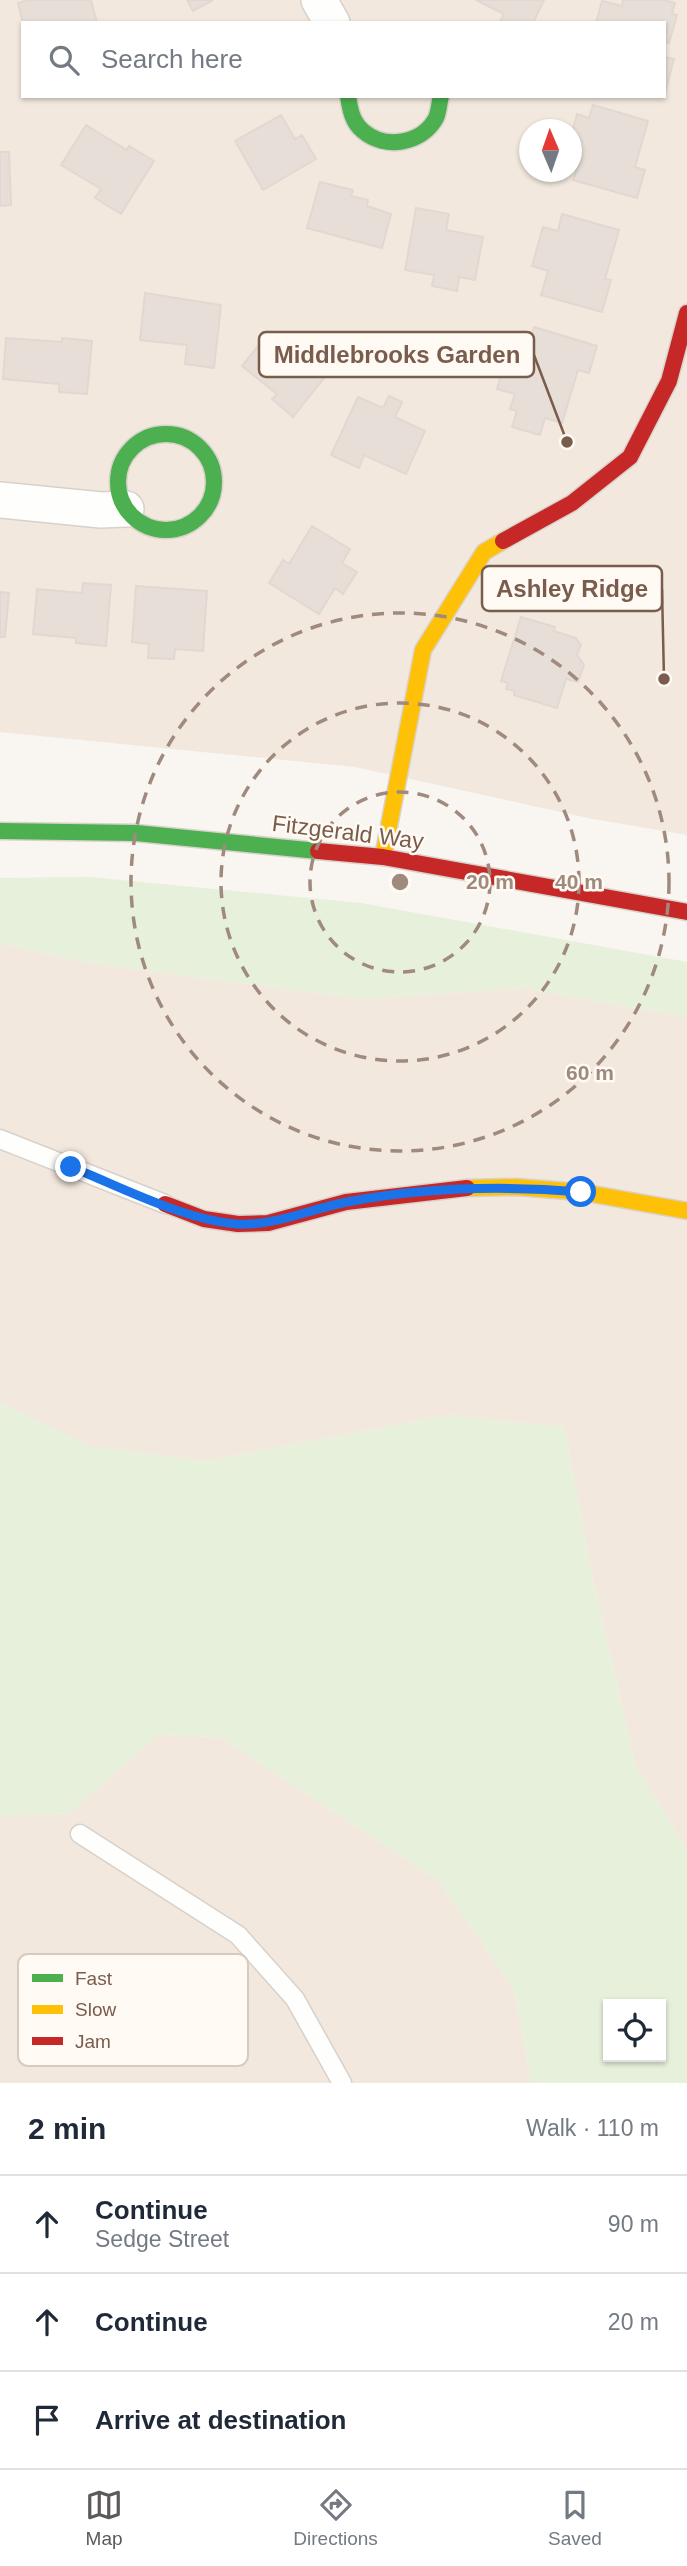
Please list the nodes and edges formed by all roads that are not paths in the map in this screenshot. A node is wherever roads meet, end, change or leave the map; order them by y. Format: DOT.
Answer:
graph roads {
  1 [pos="319,0"];
  2 [pos="330,21"];
  3 [pos="348,98"];
  4 [pos="441,98"];
  5 [pos="687,313"];
  6 [pos="0,500"];
  7 [pos="126,509"];
  8 [pos="0,831"];
  9 [pos="383,857"];
  10 [pos="687,912"];
  11 [pos="0,1139"];
  12 [pos="165,1204"];
  13 [pos="687,1211"];
  14 [pos="79,1834"];
  15 [pos="342,2083"];
  1 -- 2 [label="street"];
  3 -- 4 [label="street"];
  5 -- 9 [label="street"];
  6 -- 7 [label="street"];
  7 -- 7 [label="street"];
  8 -- 9 [label="street, Fitzgerald Way"];
  9 -- 10 [label="street, Fitzgerald Way"];
  11 -- 12 [label="lane"];
  12 -- 13 [label="street"];
  14 -- 15 [label="lane"];
}
